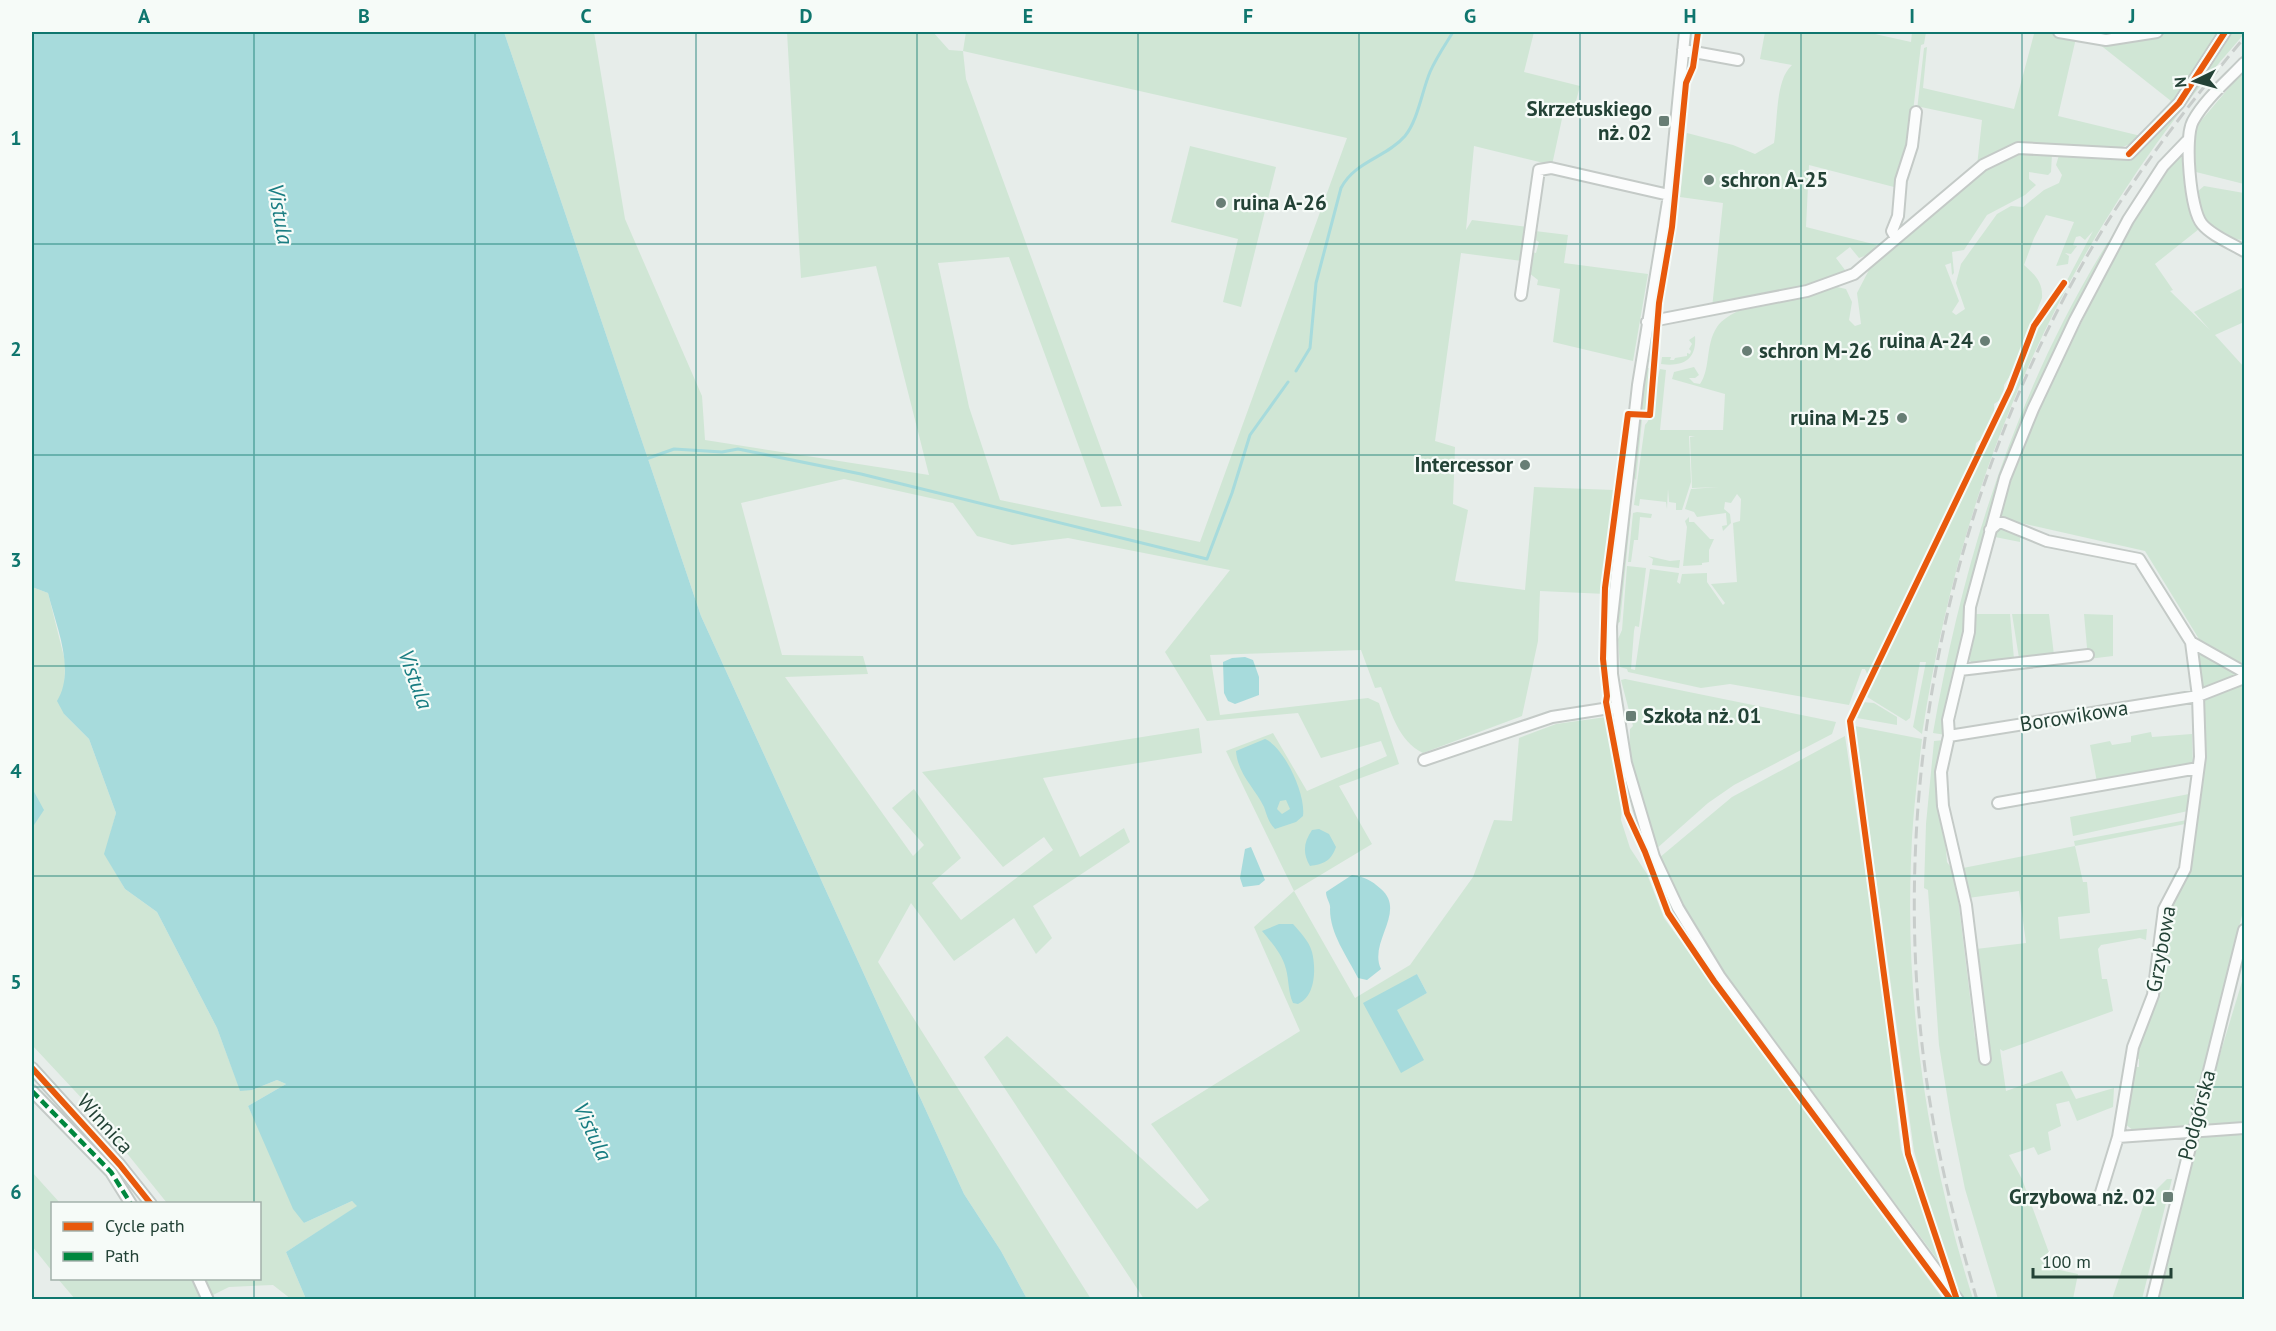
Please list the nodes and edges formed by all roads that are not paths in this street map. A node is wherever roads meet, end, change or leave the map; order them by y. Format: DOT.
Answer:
graph roads {
  1 [pos="1685,32"];
  2 [pos="2059,32"];
  3 [pos="2157,32"];
  4 [pos="2225,32"];
  5 [pos="1683,50"];
  6 [pos="1738,60"];
  7 [pos="2244,63"];
  8 [pos="1916,112"];
  9 [pos="2187,141"];
  10 [pos="1669,195"];
  11 [pos="1896,238"];
  12 [pos="2244,251"];
  13 [pos="1521,296"];
  14 [pos="1647,322"];
  15 [pos="1990,530"];
  16 [pos="2191,642"];
  17 [pos="2088,655"];
  18 [pos="1960,670"];
  19 [pos="2244,672"];
  20 [pos="2244,678"];
  21 [pos="2198,696"];
  22 [pos="1616,707"];
  23 [pos="1949,736"];
  24 [pos="1424,760"];
  25 [pos="2198,768"];
  26 [pos="1998,803"];
  27 [pos="2244,930"];
  28 [pos="1985,1059"];
  29 [pos="32,1068"];
  30 [pos="32,1091"];
  31 [pos="2244,1128"];
  32 [pos="2193,1132"];
  33 [pos="2118,1137"];
  34 [pos="148,1199"];
  35 [pos="2099,1199"];
  36 [pos="131,1202"];
  37 [pos="199,1280"];
  38 [pos="208,1299"];
  39 [pos="1958,1299"];
  40 [pos="2152,1299"];
  1 -- 5 [label="street"];
  2 -- 3 [label="street"];
  4 -- 11 [label="street"];
  5 -- 6 [label="street"];
  5 -- 10 [label="street"];
  7 -- 9 [label="street"];
  8 -- 11 [label="street"];
  9 -- 12 [label="street"];
  9 -- 15 [label="street"];
  10 -- 13 [label="street"];
  10 -- 14 [label="street"];
  11 -- 14 [label="street"];
  14 -- 22 [label="street"];
  15 -- 16 [label="street, Grzybowa"];
  15 -- 18 [label="street"];
  16 -- 19 [label="street"];
  16 -- 21 [label="street, Grzybowa"];
  17 -- 18 [label="street"];
  18 -- 23 [label="street"];
  20 -- 21 [label="street"];
  21 -- 23 [label="street, Borowikowa"];
  21 -- 25 [label="street, Grzybowa"];
  22 -- 24 [label="street"];
  22 -- 39 [label="street"];
  23 -- 28 [label="street"];
  25 -- 26 [label="street"];
  25 -- 33 [label="street, Grzybowa"];
  27 -- 32 [label="street, Podgórska"];
  29 -- 34 [label="street, Winnica"];
  30 -- 36 [label="street"];
  31 -- 32 [label="street"];
  32 -- 33 [label="street"];
  32 -- 40 [label="street, Podgórska"];
  33 -- 35 [label="street, Grzybowa"];
  37 -- 38 [label="street"];
}
